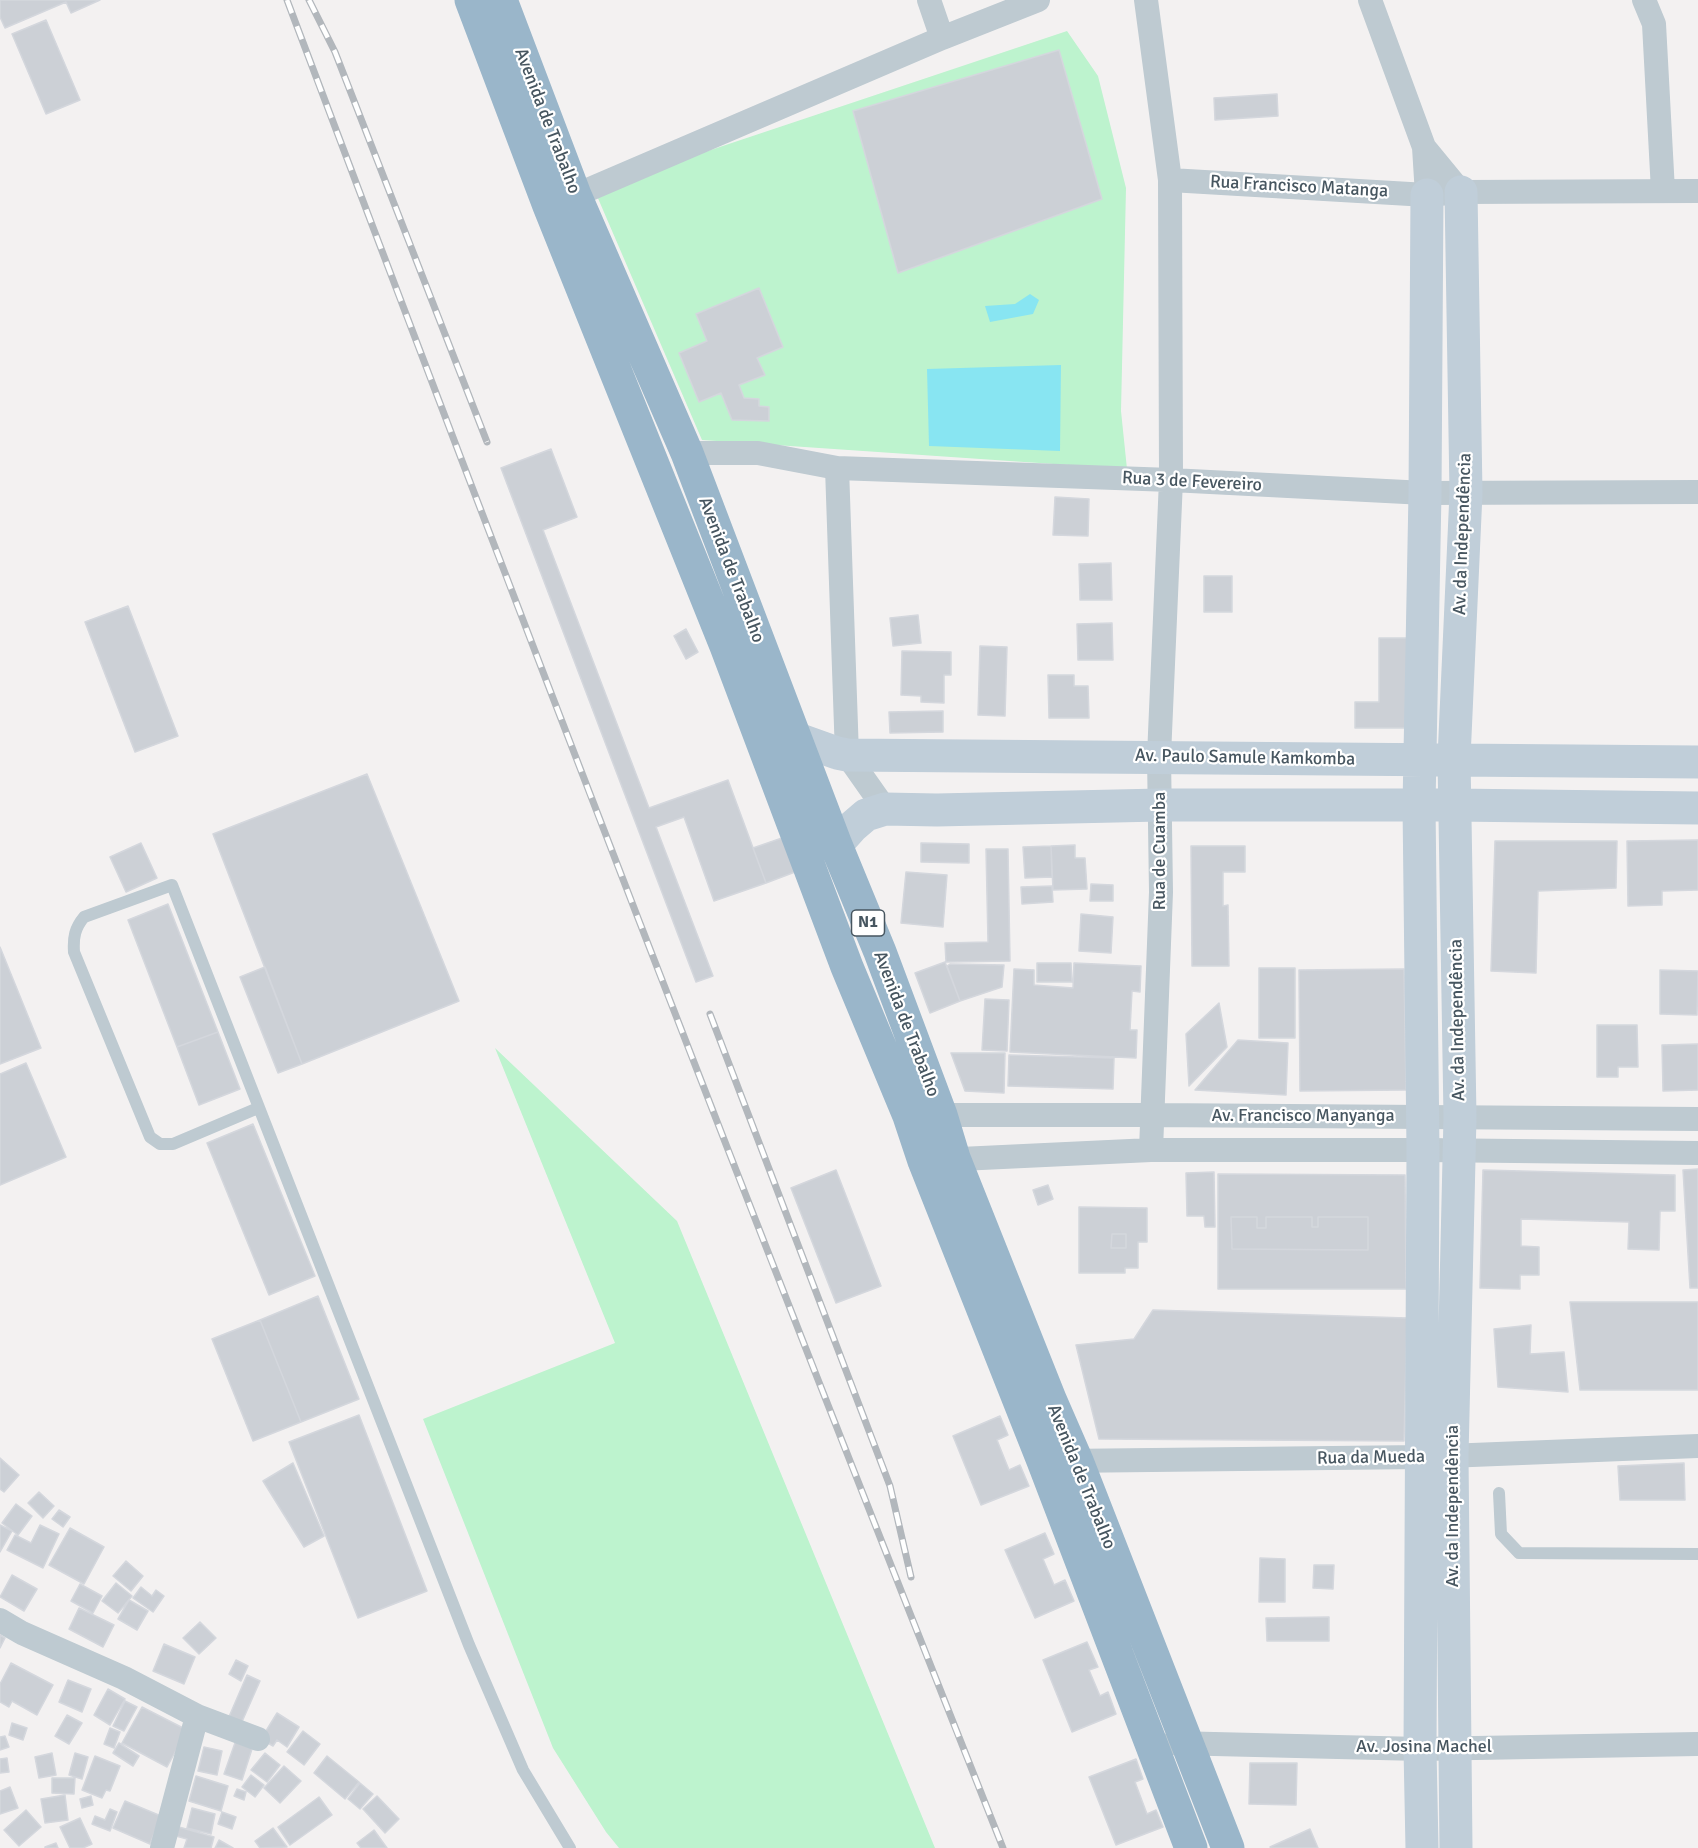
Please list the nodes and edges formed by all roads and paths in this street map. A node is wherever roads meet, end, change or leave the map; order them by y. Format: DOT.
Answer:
graph roads {
  1 [pos="471,0"];
  2 [pos="501,0"];
  3 [pos="929,0"];
  4 [pos="1038,0"];
  5 [pos="1146,0"];
  6 [pos="1370,0"];
  7 [pos="1644,0"];
  8 [pos="1660,0"];
  9 [pos="1654,24"];
  10 [pos="942,38"];
  11 [pos="1424,147"];
  12 [pos="1170,180"];
  13 [pos="1664,191"];
  14 [pos="1698,191"];
  15 [pos="1461,192"];
  16 [pos="1427,195"];
  17 [pos="562,201"];
  18 [pos="687,453"];
  19 [pos="837,468"];
  20 [pos="1171,480"];
  21 [pos="1698,492"];
  22 [pos="1425,493"];
  23 [pos="1466,493"];
  24 [pos="724,554"];
  25 [pos="693,567"];
  26 [pos="795,738"];
  27 [pos="847,754"];
  28 [pos="1159,756"];
  29 [pos="1454,758"];
  30 [pos="1421,760"];
  31 [pos="1698,762"];
  32 [pos="1160,805"];
  33 [pos="1419,805"];
  34 [pos="1454,805"];
  35 [pos="1698,808"];
  36 [pos="885,809"];
  37 [pos="836,845"];
  38 [pos="880,952"];
  39 [pos="847,966"];
  40 [pos="258,1108"];
  41 [pos="941,1115"];
  42 [pos="1152,1115"];
  43 [pos="909,1116"];
  44 [pos="1422,1117"];
  45 [pos="1460,1117"];
  46 [pos="1698,1119"];
  47 [pos="1151,1150"];
  48 [pos="1423,1150"];
  49 [pos="1460,1151"];
  50 [pos="1698,1153"];
  51 [pos="939,1160"];
  52 [pos="1698,1446"];
  53 [pos="1437,1457"];
  54 [pos="1043,1461"];
  55 [pos="1077,1461"];
  56 [pos="1499,1493"];
  57 [pos="1698,1554"];
  58 [pos="0,1620"];
  59 [pos="197,1716"];
  60 [pos="258,1739"];
  61 [pos="1149,1743"];
  62 [pos="1188,1743"];
  63 [pos="1698,1744"];
  64 [pos="1456,1748"];
  65 [pos="1420,1749"];
  66 [pos="162,1848"];
  67 [pos="570,1848"];
  68 [pos="1191,1848"];
  69 [pos="1228,1848"];
  70 [pos="1422,1848"];
  71 [pos="1456,1848"];
  1 -- 17 [label="highway, Avenida de Trabalho / N1"];
  2 -- 17 [label="highway, Avenida de Trabalho / N1"];
  3 -- 10 [label="street"];
  4 -- 10 [label="street"];
  5 -- 12 [label="street, Rua de Cuamba"];
  6 -- 11 [label="street"];
  7 -- 9 [label="street"];
  8 -- 9 [label="street"];
  9 -- 13 [label="street"];
  10 -- 17 [label="street"];
  11 -- 15 [label="street"];
  11 -- 16 [label="street"];
  12 -- 16 [label="street, Rua Francisco Matanga"];
  12 -- 20 [label="street, Rua de Cuamba"];
  13 -- 14 [label="street"];
  13 -- 15 [label="street"];
  15 -- 16 [label="street, Rua Francisco Matanga"];
  15 -- 23 [label="main road, Av. da Independência"];
  16 -- 22 [label="main road, Av. da Independência"];
  17 -- 18 [label="highway, Avenida de Trabalho / N1"];
  17 -- 25 [label="highway, Avenida de Trabalho / N1"];
  18 -- 19 [label="street, Rua 3 de Fevereiro"];
  18 -- 24 [label="highway, Avenida de Trabalho / N1"];
  19 -- 20 [label="street, Rua 3 de Fevereiro"];
  19 -- 27 [label="street"];
  20 -- 22 [label="street, Rua 3 de Fevereiro"];
  20 -- 28 [label="street, Rua de Cuamba"];
  21 -- 23 [label="street, Rua 3 de Fevereiro"];
  22 -- 23 [label="street, Rua 3 de Fevereiro"];
  22 -- 30 [label="main road, Av. da Independência"];
  23 -- 29 [label="main road, Av. da Independência"];
  24 -- 25 [label="highway"];
  24 -- 26 [label="highway, Avenida de Trabalho / N1"];
  25 -- 39 [label="highway, Avenida de Trabalho / N1"];
  26 -- 27 [label="main road, Av. Paulo Samule Kamkomba"];
  26 -- 37 [label="highway, Avenida de Trabalho / N1"];
  27 -- 28 [label="main road, Av. Paulo Samule Kamkomba"];
  27 -- 36 [label="street"];
  28 -- 30 [label="main road, Av. Paulo Samule Kamkomba"];
  28 -- 32 [label="street, Rua de Cuamba"];
  29 -- 30 [label="main road, Av. Paulo Samule Kamkomba"];
  29 -- 31 [label="main road, Av. Paulo Samule Kamkomba"];
  29 -- 34 [label="main road, Av. da Independência"];
  30 -- 33 [label="main road, Av. da Independência"];
  32 -- 33 [label="main road"];
  32 -- 36 [label="main road"];
  32 -- 42 [label="street, Rua de Cuamba"];
  33 -- 34 [label="main road"];
  33 -- 44 [label="main road, Av. da Independência"];
  34 -- 35 [label="main road"];
  34 -- 45 [label="main road, Av. da Independência"];
  36 -- 37 [label="main road"];
  37 -- 38 [label="highway, Avenida de Trabalho / N1"];
  38 -- 39 [label="highway"];
  38 -- 41 [label="highway, Avenida de Trabalho / N1"];
  39 -- 43 [label="highway, Avenida de Trabalho / N1"];
  40 -- 40 [label="lane"];
  40 -- 67 [label="lane"];
  41 -- 42 [label="street, Av. Francisco Manyanga"];
  41 -- 43 [label="street, Av. Francisco Manyanga"];
  41 -- 51 [label="highway, Avenida de Trabalho / N1"];
  42 -- 44 [label="street, Av. Francisco Manyanga"];
  42 -- 47 [label="street, Rua de Cuamba"];
  43 -- 51 [label="highway, Avenida de Trabalho / N1"];
  44 -- 45 [label="street, Av. Francisco Manyanga"];
  44 -- 48 [label="main road, Av. da Independência"];
  45 -- 46 [label="street, Av. Francisco Manyanga"];
  45 -- 49 [label="main road, Av. da Independência"];
  47 -- 48 [label="street, Av. Francisco Manyanga"];
  47 -- 51 [label="street, Av. Francisco Manyanga"];
  48 -- 49 [label="street, Av. Francisco Manyanga"];
  48 -- 53 [label="main road, Av. da Independência"];
  49 -- 50 [label="street, Av. Francisco Manyanga"];
  49 -- 53 [label="main road, Av. da Independência"];
  51 -- 54 [label="highway, Avenida de Trabalho / N1"];
  51 -- 55 [label="highway, Avenida de Trabalho / N1"];
  52 -- 53 [label="street, Rua da Mueda"];
  53 -- 55 [label="street, Rua da Mueda"];
  53 -- 64 [label="main road, Av. da Independência"];
  53 -- 65 [label="main road, Av. da Independência"];
  54 -- 55 [label="street, Rua da Mueda"];
  54 -- 61 [label="highway, Avenida de Trabalho / N1"];
  55 -- 62 [label="highway, Avenida de Trabalho / N1"];
  56 -- 57 [label="lane"];
  58 -- 59 [label="street"];
  59 -- 60 [label="street"];
  59 -- 66 [label="street"];
  61 -- 62 [label="street, Av. Josina Machel"];
  61 -- 68 [label="highway, Avenida de Trabalho / N1"];
  62 -- 65 [label="street, Av. Josina Machel"];
  62 -- 69 [label="highway, Avenida de Trabalho / N1"];
  63 -- 64 [label="street, Av. Josina Machel"];
  64 -- 65 [label="street, Av. Josina Machel"];
  64 -- 71 [label="main road, Av. da Independência"];
  65 -- 70 [label="main road, Av. da Independência"];
}
